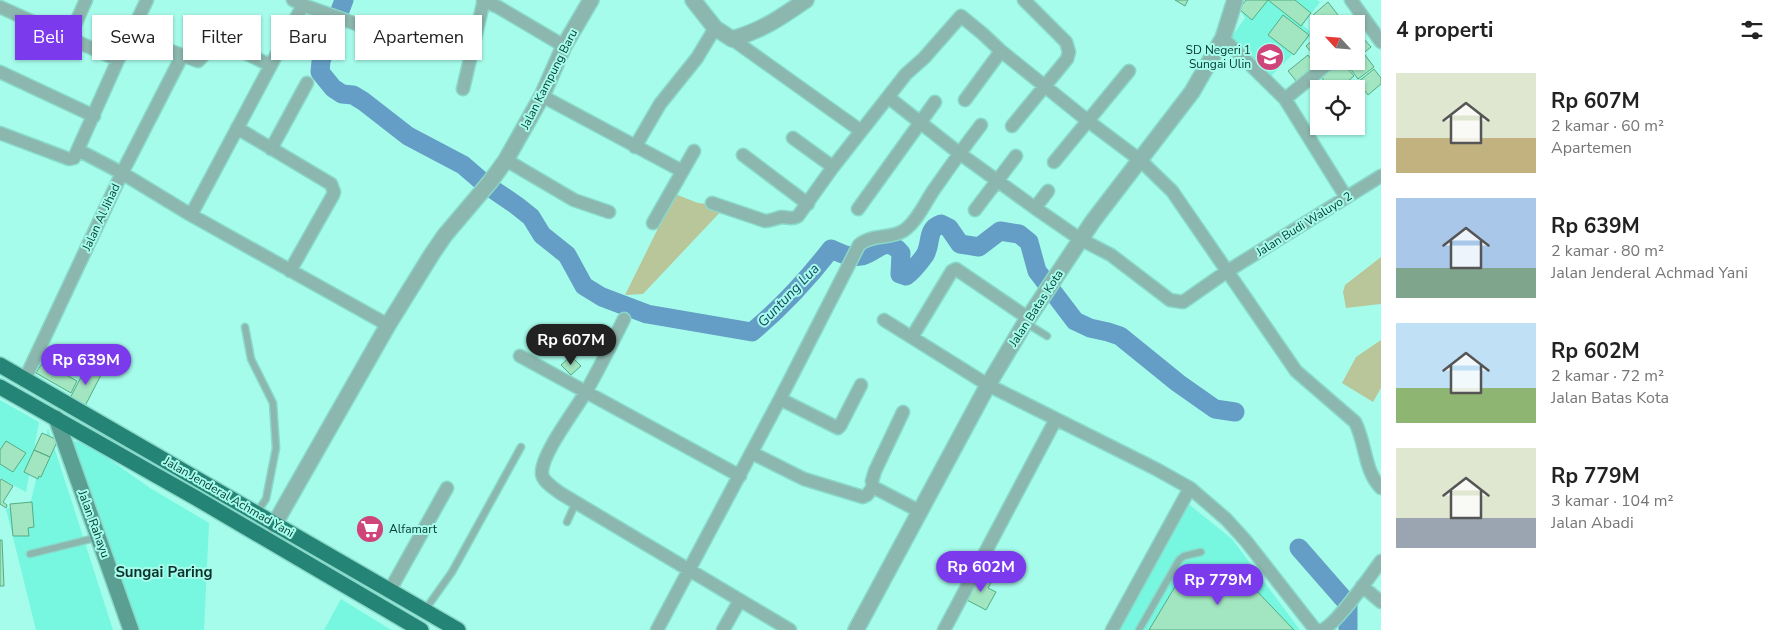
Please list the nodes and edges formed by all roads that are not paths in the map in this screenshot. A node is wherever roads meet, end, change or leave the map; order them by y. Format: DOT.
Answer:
graph roads {
  1 [pos="86,0"];
  2 [pos="147,0"];
  3 [pos="482,0"];
  4 [pos="591,0"];
  5 [pos="693,0"];
  6 [pos="806,0"];
  7 [pos="1024,0"];
  8 [pos="1235,0"];
  9 [pos="1351,0"];
  10 [pos="298,2"];
  11 [pos="0,7"];
  12 [pos="18,15"];
  13 [pos="79,15"];
  14 [pos="140,15"];
  15 [pos="355,24"];
  16 [pos="715,28"];
  17 [pos="1223,38"];
  18 [pos="732,39"];
  19 [pos="1381,42"];
  20 [pos="564,46"];
  21 [pos="1001,51"];
  22 [pos="173,53"];
  23 [pos="182,56"];
  24 [pos="118,60"];
  25 [pos="270,65"];
  26 [pos="1320,70"];
  27 [pos="1129,71"];
  28 [pos="0,72"];
  29 [pos="307,83"];
  30 [pos="1044,86"];
  31 [pos="463,89"];
  32 [pos="542,96"];
  33 [pos="888,97"];
  34 [pos="1285,99"];
  35 [pos="965,100"];
  36 [pos="935,102"];
  37 [pos="94,116"];
  38 [pos="1088,121"];
  39 [pos="920,123"];
  40 [pos="981,125"];
  41 [pos="1012,126"];
  42 [pos="237,128"];
  43 [pos="861,131"];
  44 [pos="0,133"];
  45 [pos="793,138"];
  46 [pos="635,147"];
  47 [pos="271,148"];
  48 [pos="78,150"];
  49 [pos="694,151"];
  50 [pos="959,154"];
  51 [pos="743,155"];
  52 [pos="1016,156"];
  53 [pos="506,160"];
  54 [pos="1140,160"];
  55 [pos="1054,162"];
  56 [pos="833,167"];
  57 [pos="682,171"];
  58 [pos="122,173"];
  59 [pos="1381,176"];
  60 [pos="997,181"];
  61 [pos="1048,191"];
  62 [pos="1346,198"];
  63 [pos="712,203"];
  64 [pos="808,204"];
  65 [pos="1035,208"];
  66 [pos="858,209"];
  67 [pos="975,210"];
  68 [pos="609,212"];
  69 [pos="191,215"];
  70 [pos="653,223"];
  71 [pos="1080,239"];
  72 [pos="290,271"];
  73 [pos="1226,272"];
  74 [pos="624,319"];
  75 [pos="884,320"];
  76 [pos="1027,320"];
  77 [pos="388,326"];
  78 [pos="245,328"];
  79 [pos="1047,336"];
  80 [pos="912,337"];
  81 [pos="520,356"];
  82 [pos="0,366"];
  83 [pos="24,381"];
  84 [pos="988,385"];
  85 [pos="861,386"];
  86 [pos="1,391"];
  87 [pos="586,392"];
  88 [pos="780,399"];
  89 [pos="903,412"];
  90 [pos="56,418"];
  91 [pos="1056,419"];
  92 [pos="521,447"];
  93 [pos="752,452"];
  94 [pos="175,466"];
  95 [pos="740,476"];
  96 [pos="167,482"];
  97 [pos="204,483"];
  98 [pos="874,487"];
  99 [pos="447,488"];
  100 [pos="1190,488"];
  101 [pos="1381,488"];
  102 [pos="196,498"];
  103 [pos="576,502"];
  104 [pos="257,512"];
  105 [pos="921,512"];
  106 [pos="567,522"];
  107 [pos="274,525"];
  108 [pos="99,537"];
  109 [pos="1201,552"];
  110 [pos="30,554"];
  111 [pos="1381,561"];
  112 [pos="690,569"];
  113 [pos="1362,586"];
  114 [pos="390,590"];
  115 [pos="740,600"];
  116 [pos="1381,602"];
  117 [pos="425,610"];
  118 [pos="1146,616"];
  119 [pos="131,630"];
  120 [pos="421,630"];
  121 [pos="458,630"];
  122 [pos="657,630"];
  123 [pos="723,630"];
  124 [pos="790,630"];
  125 [pos="856,630"];
  126 [pos="944,630"];
  127 [pos="1112,630"];
  128 [pos="1139,630"];
  129 [pos="1145,630"];
  130 [pos="1317,630"];
  131 [pos="1322,630"];
  1 -- 13 [label="street"];
  2 -- 14 [label="street"];
  3 -- 20 [label="street"];
  3 -- 31 [label="street"];
  4 -- 20 [label="street, Jalan Kampung Baru"];
  5 -- 16 [label="street"];
  6 -- 18 [label="street"];
  7 -- 30 [label="street"];
  8 -- 17 [label="street, Jalan Batas Kota"];
  9 -- 19 [label="street"];
  10 -- 15 [label="street"];
  10 -- 25 [label="street"];
  11 -- 12 [label="street"];
  16 -- 18 [label="street"];
  16 -- 46 [label="street"];
  17 -- 34 [label="street"];
  17 -- 54 [label="street, Jalan Batas Kota"];
  18 -- 43 [label="street"];
  20 -- 32 [label="street, Jalan Kampung Baru"];
  21 -- 30 [label="street"];
  21 -- 33 [label="street"];
  21 -- 35 [label="street"];
  22 -- 23 [label="street"];
  23 -- 25 [label="street"];
  23 -- 58 [label="street, Jalan Al Jihad"];
  24 -- 37 [label="street"];
  25 -- 42 [label="street"];
  26 -- 34 [label="street"];
  27 -- 38 [label="street"];
  28 -- 37 [label="street"];
  29 -- 47 [label="street"];
  30 -- 38 [label="street"];
  30 -- 41 [label="street"];
  32 -- 46 [label="street"];
  32 -- 53 [label="street, Jalan Kampung Baru"];
  33 -- 39 [label="street"];
  33 -- 43 [label="street"];
  34 -- 62 [label="street"];
  36 -- 39 [label="street"];
  37 -- 48 [label="street"];
  38 -- 54 [label="street"];
  38 -- 55 [label="street"];
  39 -- 50 [label="street"];
  39 -- 66 [label="street"];
  40 -- 50 [label="street"];
  42 -- 47 [label="street"];
  42 -- 69 [label="street"];
  43 -- 56 [label="street"];
  44 -- 48 [label="street"];
  45 -- 56 [label="street"];
  46 -- 57 [label="street"];
  47 -- 72 [label="street"];
  48 -- 58 [label="street"];
  49 -- 57 [label="street"];
  50 -- 60 [label="street"];
  50 -- 88 [label="street"];
  51 -- 64 [label="street"];
  52 -- 60 [label="street"];
  53 -- 68 [label="street"];
  53 -- 77 [label="street, Jalan Kampung Baru"];
  54 -- 71 [label="street, Jalan Batas Kota"];
  54 -- 73 [label="street"];
  56 -- 64 [label="street"];
  57 -- 70 [label="street"];
  58 -- 69 [label="street"];
  58 -- 83 [label="street, Jalan Al Jihad"];
  59 -- 62 [label="street, Jalan Budi Waluyo 2"];
  60 -- 65 [label="street"];
  60 -- 67 [label="street"];
  61 -- 65 [label="street"];
  62 -- 73 [label="street, Jalan Budi Waluyo 2"];
  63 -- 64 [label="street"];
  65 -- 71 [label="street"];
  69 -- 72 [label="street"];
  71 -- 73 [label="street, Jalan Budi Waluyo 2"];
  71 -- 76 [label="street, Jalan Batas Kota"];
  72 -- 77 [label="street"];
  73 -- 101 [label="street"];
  74 -- 87 [label="street"];
  75 -- 80 [label="street"];
  76 -- 79 [label="lane"];
  76 -- 80 [label="street"];
  76 -- 84 [label="street, Jalan Batas Kota"];
  77 -- 107 [label="street, Jalan Kampung Baru"];
  78 -- 104 [label="lane"];
  80 -- 84 [label="street"];
  81 -- 87 [label="street"];
  82 -- 83 [label="highway, Jalan Jenderal Achmad Yani"];
  83 -- 94 [label="highway, Jalan Jenderal Achmad Yani"];
  84 -- 91 [label="street"];
  84 -- 105 [label="street, Jalan Batas Kota"];
  85 -- 88 [label="street"];
  86 -- 90 [label="highway, Jalan Jenderal Achmad Yani"];
  87 -- 95 [label="street"];
  87 -- 103 [label="street"];
  88 -- 93 [label="street"];
  89 -- 98 [label="street"];
  90 -- 96 [label="highway, Jalan Jenderal Achmad Yani"];
  90 -- 108 [label="main road, Jalan Rahayu"];
  91 -- 100 [label="street"];
  91 -- 126 [label="street"];
  92 -- 117 [label="lane"];
  93 -- 95 [label="street"];
  93 -- 98 [label="street"];
  94 -- 96 [label="highway"];
  94 -- 97 [label="highway, Jalan Jenderal Achmad Yani"];
  95 -- 112 [label="street"];
  96 -- 102 [label="highway, Jalan Jenderal Achmad Yani"];
  97 -- 102 [label="highway"];
  97 -- 104 [label="highway, Jalan Jenderal Achmad Yani"];
  98 -- 105 [label="street"];
  99 -- 114 [label="street"];
  100 -- 127 [label="street"];
  100 -- 130 [label="street"];
  102 -- 120 [label="highway, Jalan Jenderal Achmad Yani"];
  103 -- 106 [label="lane"];
  103 -- 112 [label="street"];
  104 -- 107 [label="highway, Jalan Jenderal Achmad Yani"];
  105 -- 125 [label="street, Jalan Batas Kota"];
  107 -- 114 [label="highway, Jalan Jenderal Achmad Yani"];
  108 -- 110 [label="lane"];
  108 -- 119 [label="main road, Jalan Rahayu"];
  109 -- 118 [label="lane"];
  111 -- 113 [label="street"];
  112 -- 115 [label="street"];
  112 -- 122 [label="street"];
  113 -- 116 [label="street"];
  113 -- 131 [label="street"];
  114 -- 117 [label="highway, Jalan Jenderal Achmad Yani"];
  115 -- 123 [label="street"];
  115 -- 124 [label="street"];
  117 -- 121 [label="highway, Jalan Jenderal Achmad Yani"];
  118 -- 128 [label="lane"];
  118 -- 129 [label="lane"];
}
